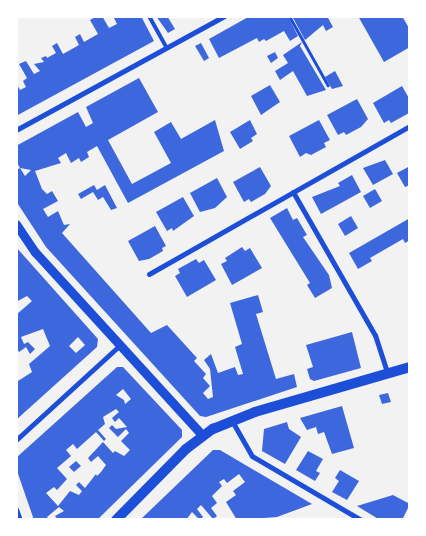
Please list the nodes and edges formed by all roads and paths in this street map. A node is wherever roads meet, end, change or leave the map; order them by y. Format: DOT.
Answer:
graph roads {
  1 [pos="149,16"];
  2 [pos="224,16"];
  3 [pos="290,17"];
  4 [pos="167,48"];
  5 [pos="328,85"];
  6 [pos="408,127"];
  7 [pos="16,130"];
  8 [pos="293,192"];
  9 [pos="16,224"];
  10 [pos="149,274"];
  11 [pos="119,346"];
  12 [pos="410,367"];
  13 [pos="387,374"];
  14 [pos="232,421"];
  15 [pos="202,435"];
  16 [pos="16,440"];
  17 [pos="16,509"];
  18 [pos="20,520"];
  19 [pos="116,520"];
  20 [pos="361,520"];
  1 -- 4 [label="lane"];
  2 -- 4 [label="street"];
  3 -- 5 [label="path"];
  4 -- 7 [label="street"];
  6 -- 8 [label="street"];
  8 -- 10 [label="street"];
  8 -- 13 [label="street"];
  9 -- 11 [label="street"];
  11 -- 15 [label="street"];
  11 -- 16 [label="street"];
  12 -- 13 [label="main road"];
  13 -- 14 [label="main road"];
  14 -- 15 [label="main road"];
  14 -- 20 [label="street"];
  15 -- 19 [label="main road"];
  17 -- 18 [label="street"];
}
